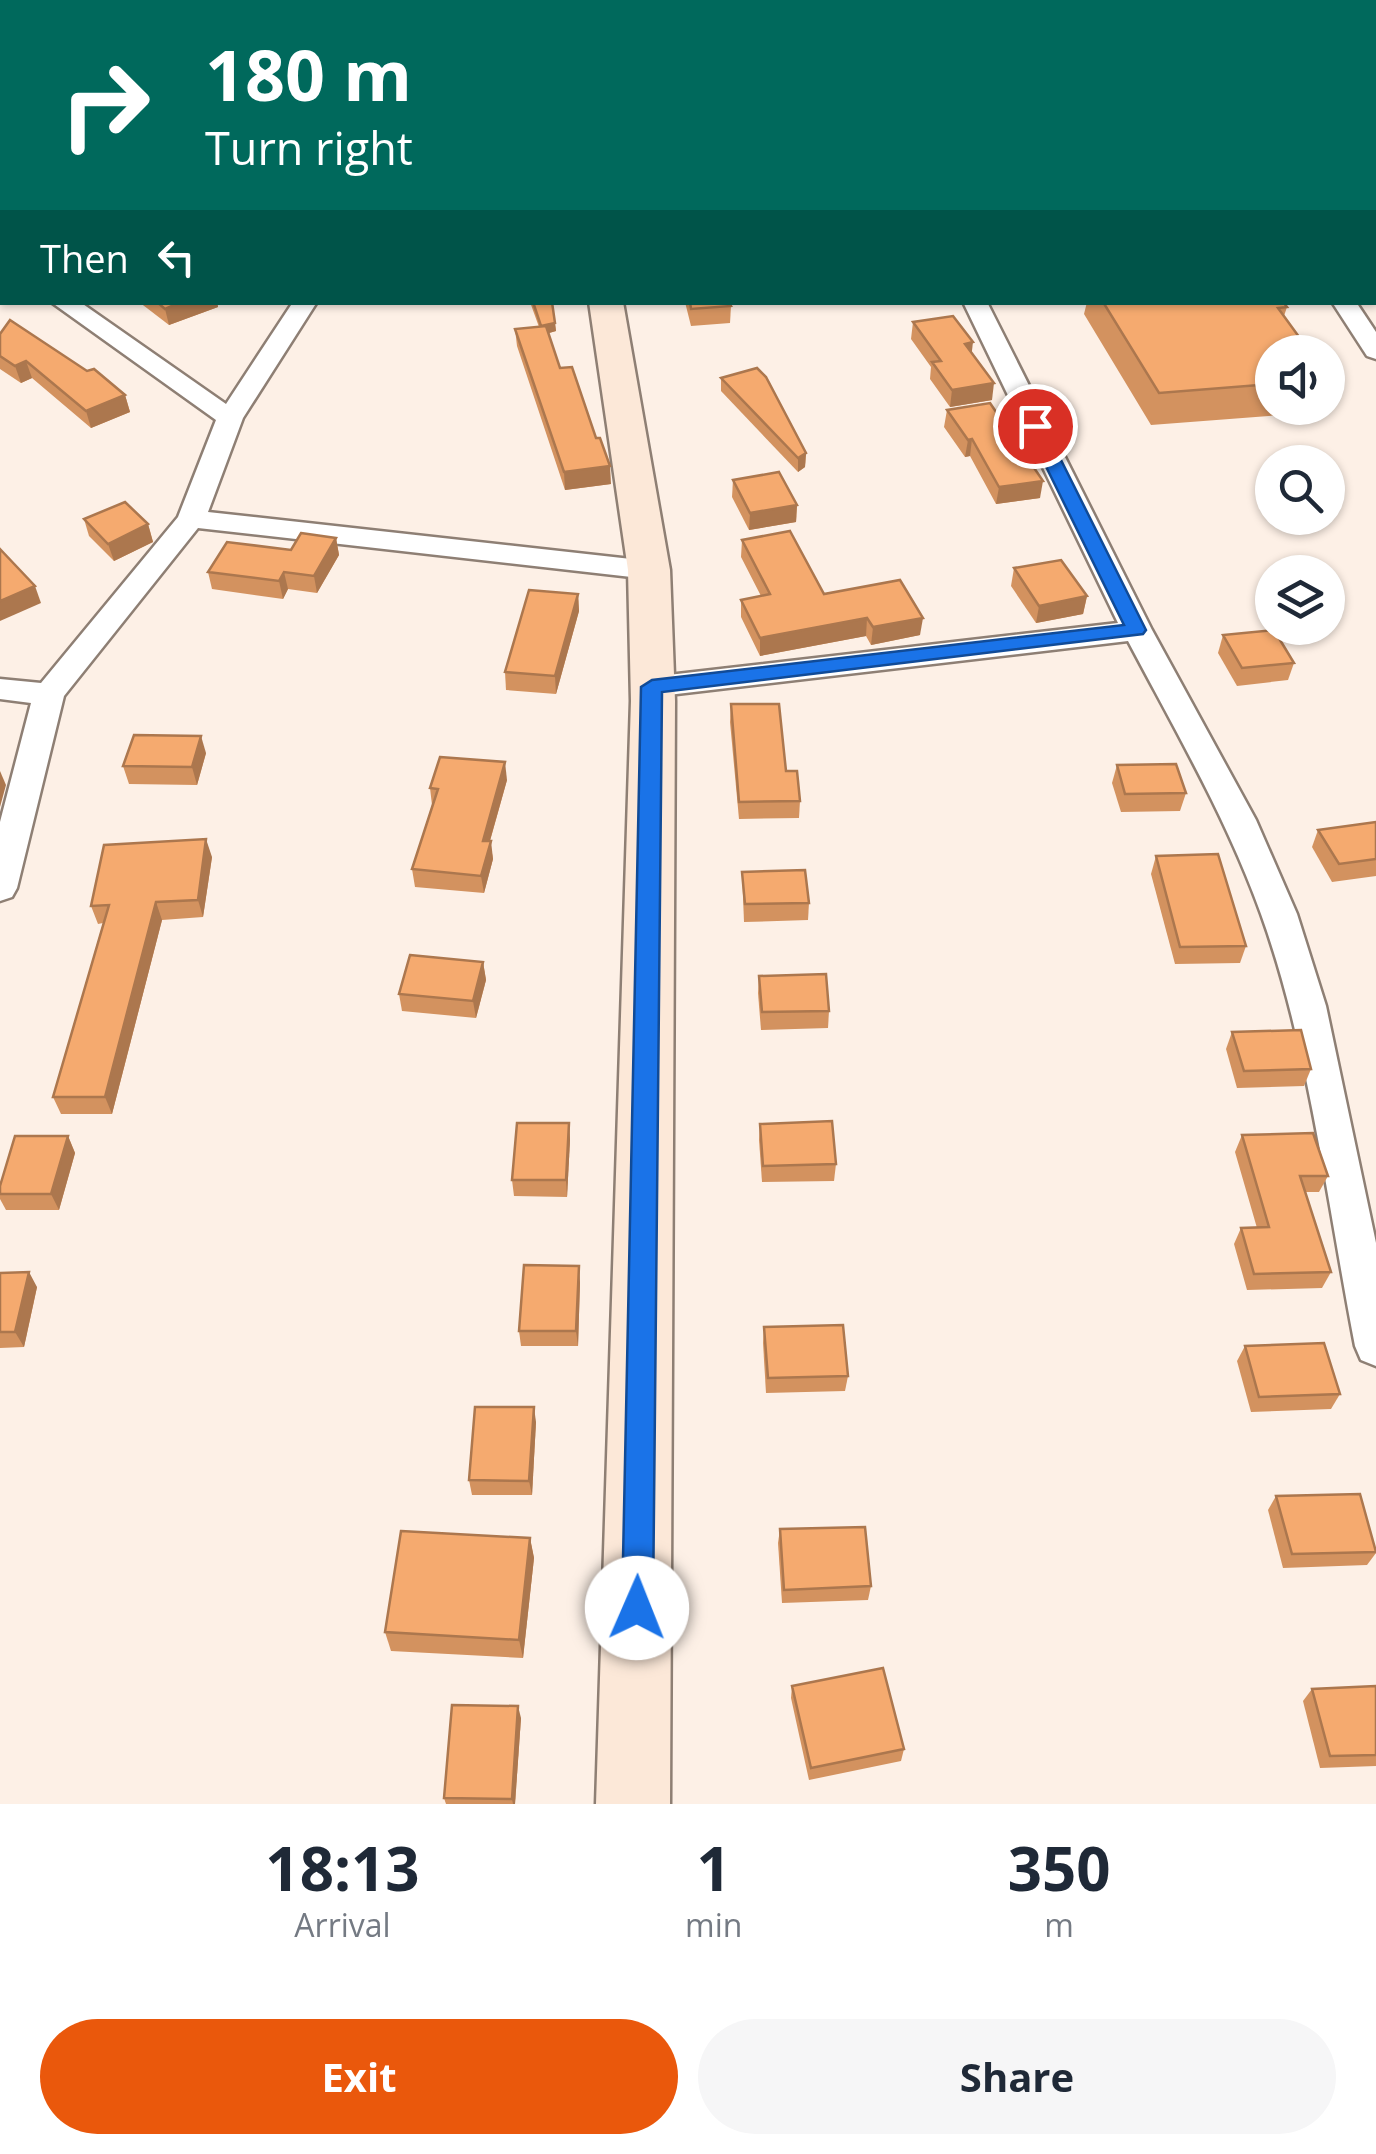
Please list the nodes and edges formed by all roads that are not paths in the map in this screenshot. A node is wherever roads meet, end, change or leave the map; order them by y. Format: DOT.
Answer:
graph roads {
  1 [pos="68,305"];
  2 [pos="303,305"];
  3 [pos="606,305"];
  4 [pos="975,305"];
  5 [pos="1346,305"];
  6 [pos="1376,350"];
  7 [pos="230,418"];
  8 [pos="191,519"];
  9 [pos="649,570"];
  10 [pos="1136,630"];
  11 [pos="652,687"];
  12 [pos="0,689"];
  13 [pos="49,694"];
  14 [pos="0,888"];
  15 [pos="1376,1346"];
  16 [pos="633,1804"];
  1 -- 7 [label="street"];
  2 -- 7 [label="street"];
  3 -- 9 [label="main road"];
  4 -- 10 [label="street"];
  5 -- 6 [label="street"];
  7 -- 8 [label="street"];
  8 -- 9 [label="street"];
  8 -- 13 [label="street"];
  9 -- 11 [label="main road"];
  10 -- 11 [label="street"];
  10 -- 15 [label="street"];
  11 -- 16 [label="main road"];
  12 -- 13 [label="street"];
  13 -- 14 [label="street"];
}
